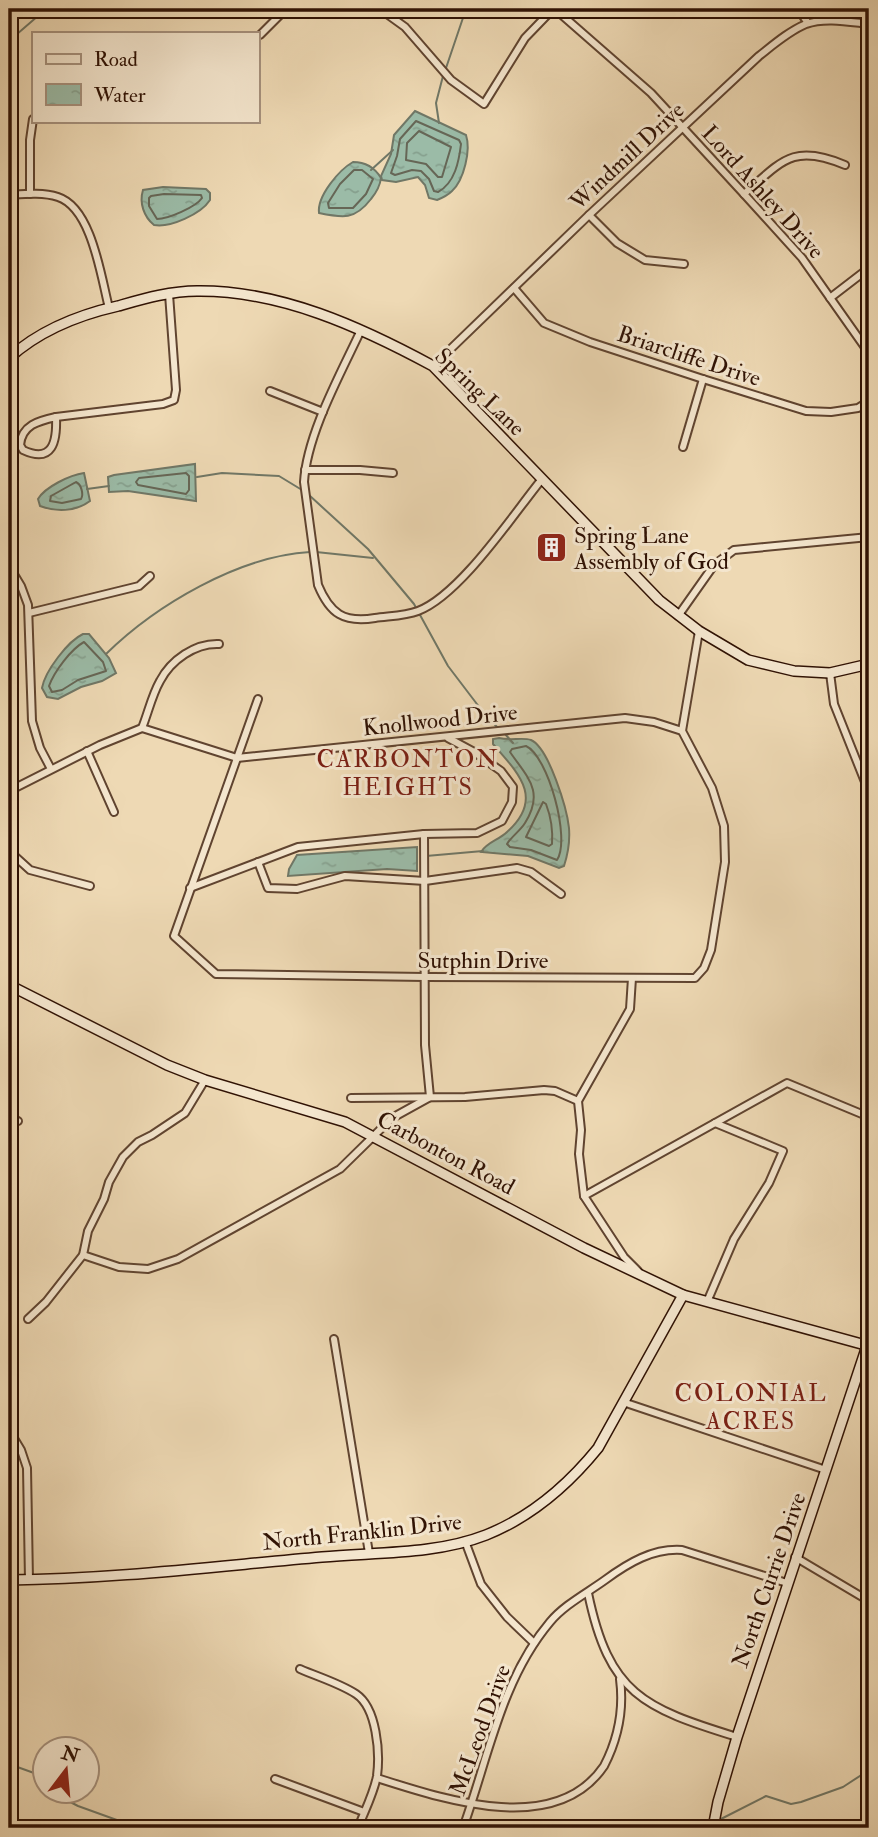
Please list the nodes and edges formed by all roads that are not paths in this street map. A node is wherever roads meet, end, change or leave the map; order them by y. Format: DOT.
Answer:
graph roads {
  1 [pos="286,9"];
  2 [pos="380,9"];
  3 [pos="554,9"];
  4 [pos="798,9"];
  5 [pos="808,23"];
  6 [pos="869,24"];
  7 [pos="260,35"];
  8 [pos="33,122"];
  9 [pos="683,128"];
  10 [pos="845,165"];
  11 [pos="30,194"];
  12 [pos="744,194"];
  13 [pos="9,195"];
  14 [pos="589,215"];
  15 [pos="684,264"];
  16 [pos="869,268"];
  17 [pos="514,288"];
  18 [pos="169,294"];
  19 [pos="830,298"];
  20 [pos="109,308"];
  21 [pos="361,330"];
  22 [pos="869,353"];
  23 [pos="9,358"];
  24 [pos="433,366"];
  25 [pos="703,379"];
  26 [pos="270,391"];
  27 [pos="869,401"];
  28 [pos="323,412"];
  29 [pos="56,418"];
  30 [pos="683,447"];
  31 [pos="305,470"];
  32 [pos="393,473"];
  33 [pos="541,479"];
  34 [pos="869,537"];
  35 [pos="9,566"];
  36 [pos="150,576"];
  37 [pos="29,613"];
  38 [pos="678,615"];
  39 [pos="699,631"];
  40 [pos="219,644"];
  41 [pos="869,664"];
  42 [pos="830,673"];
  43 [pos="258,699"];
  44 [pos="142,728"];
  45 [pos="682,731"];
  46 [pos="447,737"];
  47 [pos="87,751"];
  48 [pos="237,758"];
  49 [pos="51,769"];
  50 [pos="9,791"];
  51 [pos="869,792"];
  52 [pos="114,813"];
  53 [pos="425,834"];
  54 [pos="9,854"];
  55 [pos="258,862"];
  56 [pos="425,881"];
  57 [pos="90,886"];
  58 [pos="190,888"];
  59 [pos="561,894"];
  60 [pos="425,977"];
  61 [pos="632,978"];
  62 [pos="9,985"];
  63 [pos="205,1080"];
  64 [pos="430,1097"];
  65 [pos="351,1098"];
  66 [pos="578,1101"];
  67 [pos="9,1116"];
  68 [pos="869,1117"];
  69 [pos="18,1121"];
  70 [pos="715,1123"];
  71 [pos="373,1136"];
  72 [pos="584,1196"];
  73 [pos="83,1255"];
  74 [pos="647,1279"];
  75 [pos="683,1295"];
  76 [pos="708,1301"];
  77 [pos="27,1319"];
  78 [pos="334,1339"];
  79 [pos="868,1346"];
  80 [pos="623,1402"];
  81 [pos="9,1430"];
  82 [pos="826,1470"];
  83 [pos="465,1541"];
  84 [pos="369,1553"];
  85 [pos="796,1557"];
  86 [pos="9,1580"];
  87 [pos="29,1580"];
  88 [pos="787,1583"];
  89 [pos="588,1593"];
  90 [pos="869,1601"];
  91 [pos="534,1643"];
  92 [pos="300,1669"];
  93 [pos="620,1679"];
  94 [pos="737,1737"];
  95 [pos="377,1777"];
  96 [pos="275,1779"];
  97 [pos="470,1808"];
  98 [pos="364,1812"];
  99 [pos="521,1815"];
  100 [pos="531,1815"];
  101 [pos="358,1828"];
  102 [pos="463,1828"];
  103 [pos="713,1828"];
  1 -- 7 [label="street"];
  2 -- 3 [label="street"];
  3 -- 9 [label="street, Lord Ashley Drive"];
  4 -- 5 [label="street"];
  5 -- 6 [label="street, Windmill Drive"];
  5 -- 9 [label="street, Windmill Drive"];
  8 -- 11 [label="street"];
  9 -- 12 [label="street, Lord Ashley Drive"];
  9 -- 14 [label="street, Windmill Drive"];
  10 -- 12 [label="street"];
  11 -- 13 [label="street"];
  11 -- 20 [label="street"];
  12 -- 19 [label="street, Lord Ashley Drive"];
  14 -- 15 [label="street"];
  14 -- 17 [label="street, Windmill Drive"];
  16 -- 19 [label="street"];
  17 -- 24 [label="street, Windmill Drive"];
  17 -- 25 [label="street, Briarcliffe Drive"];
  18 -- 20 [label="street, Spring Lane"];
  18 -- 21 [label="street, Spring Lane"];
  18 -- 29 [label="street"];
  19 -- 22 [label="street, Lord Ashley Drive"];
  20 -- 23 [label="street, Spring Lane"];
  21 -- 24 [label="street, Spring Lane"];
  21 -- 28 [label="street"];
  24 -- 33 [label="street, Spring Lane"];
  25 -- 27 [label="street, Briarcliffe Drive"];
  25 -- 30 [label="street"];
  26 -- 28 [label="street"];
  28 -- 31 [label="street"];
  29 -- 29 [label="street"];
  31 -- 32 [label="street"];
  31 -- 33 [label="street"];
  33 -- 38 [label="street, Spring Lane"];
  34 -- 38 [label="street"];
  35 -- 37 [label="street"];
  36 -- 37 [label="street"];
  37 -- 49 [label="street"];
  38 -- 39 [label="street, Spring Lane"];
  39 -- 42 [label="street, Spring Lane"];
  39 -- 45 [label="street"];
  40 -- 44 [label="street"];
  41 -- 42 [label="street, Spring Lane"];
  42 -- 51 [label="street"];
  43 -- 48 [label="street, Sutphin Drive"];
  44 -- 47 [label="street"];
  44 -- 48 [label="street, Knollwood Drive"];
  45 -- 46 [label="street, Knollwood Drive"];
  45 -- 61 [label="street, Sutphin Drive"];
  46 -- 48 [label="street, Knollwood Drive"];
  46 -- 53 [label="street"];
  47 -- 49 [label="street"];
  47 -- 52 [label="street"];
  48 -- 58 [label="street, Sutphin Drive"];
  49 -- 50 [label="street"];
  53 -- 55 [label="street"];
  53 -- 56 [label="street"];
  54 -- 57 [label="street"];
  55 -- 56 [label="street"];
  55 -- 58 [label="street"];
  56 -- 59 [label="street"];
  56 -- 60 [label="street"];
  58 -- 60 [label="street, Sutphin Drive"];
  60 -- 61 [label="street, Sutphin Drive"];
  60 -- 64 [label="street"];
  61 -- 66 [label="street"];
  62 -- 63 [label="street, Carbonton Road"];
  63 -- 71 [label="street, Carbonton Road"];
  63 -- 73 [label="street"];
  64 -- 65 [label="street"];
  64 -- 66 [label="street"];
  64 -- 71 [label="street"];
  66 -- 72 [label="street"];
  67 -- 69 [label="street"];
  68 -- 70 [label="street"];
  70 -- 72 [label="street"];
  70 -- 76 [label="street"];
  71 -- 73 [label="street"];
  71 -- 74 [label="street, Carbonton Road"];
  72 -- 74 [label="street"];
  73 -- 77 [label="street"];
  74 -- 75 [label="street, Carbonton Road"];
  75 -- 76 [label="street, Carbonton Road"];
  75 -- 80 [label="street, North Franklin Drive"];
  76 -- 79 [label="street, Carbonton Road"];
  78 -- 84 [label="street"];
  79 -- 82 [label="street, North Currie Drive"];
  80 -- 82 [label="street"];
  80 -- 83 [label="street, North Franklin Drive"];
  81 -- 87 [label="street"];
  82 -- 85 [label="street, North Currie Drive"];
  83 -- 84 [label="street, North Franklin Drive"];
  83 -- 91 [label="street"];
  84 -- 87 [label="street, North Franklin Drive"];
  85 -- 88 [label="street, North Currie Drive"];
  85 -- 90 [label="street"];
  86 -- 87 [label="street, North Franklin Drive"];
  88 -- 89 [label="street, McLeod Drive"];
  88 -- 94 [label="street, North Currie Drive"];
  89 -- 91 [label="street, McLeod Drive"];
  89 -- 93 [label="street"];
  91 -- 97 [label="street, McLeod Drive"];
  92 -- 95 [label="street"];
  93 -- 94 [label="street"];
  93 -- 100 [label="street"];
  94 -- 103 [label="street, North Currie Drive"];
  95 -- 97 [label="street"];
  95 -- 98 [label="street"];
  96 -- 98 [label="street"];
  97 -- 99 [label="street"];
  97 -- 102 [label="street, McLeod Drive"];
  98 -- 101 [label="street"];
}
